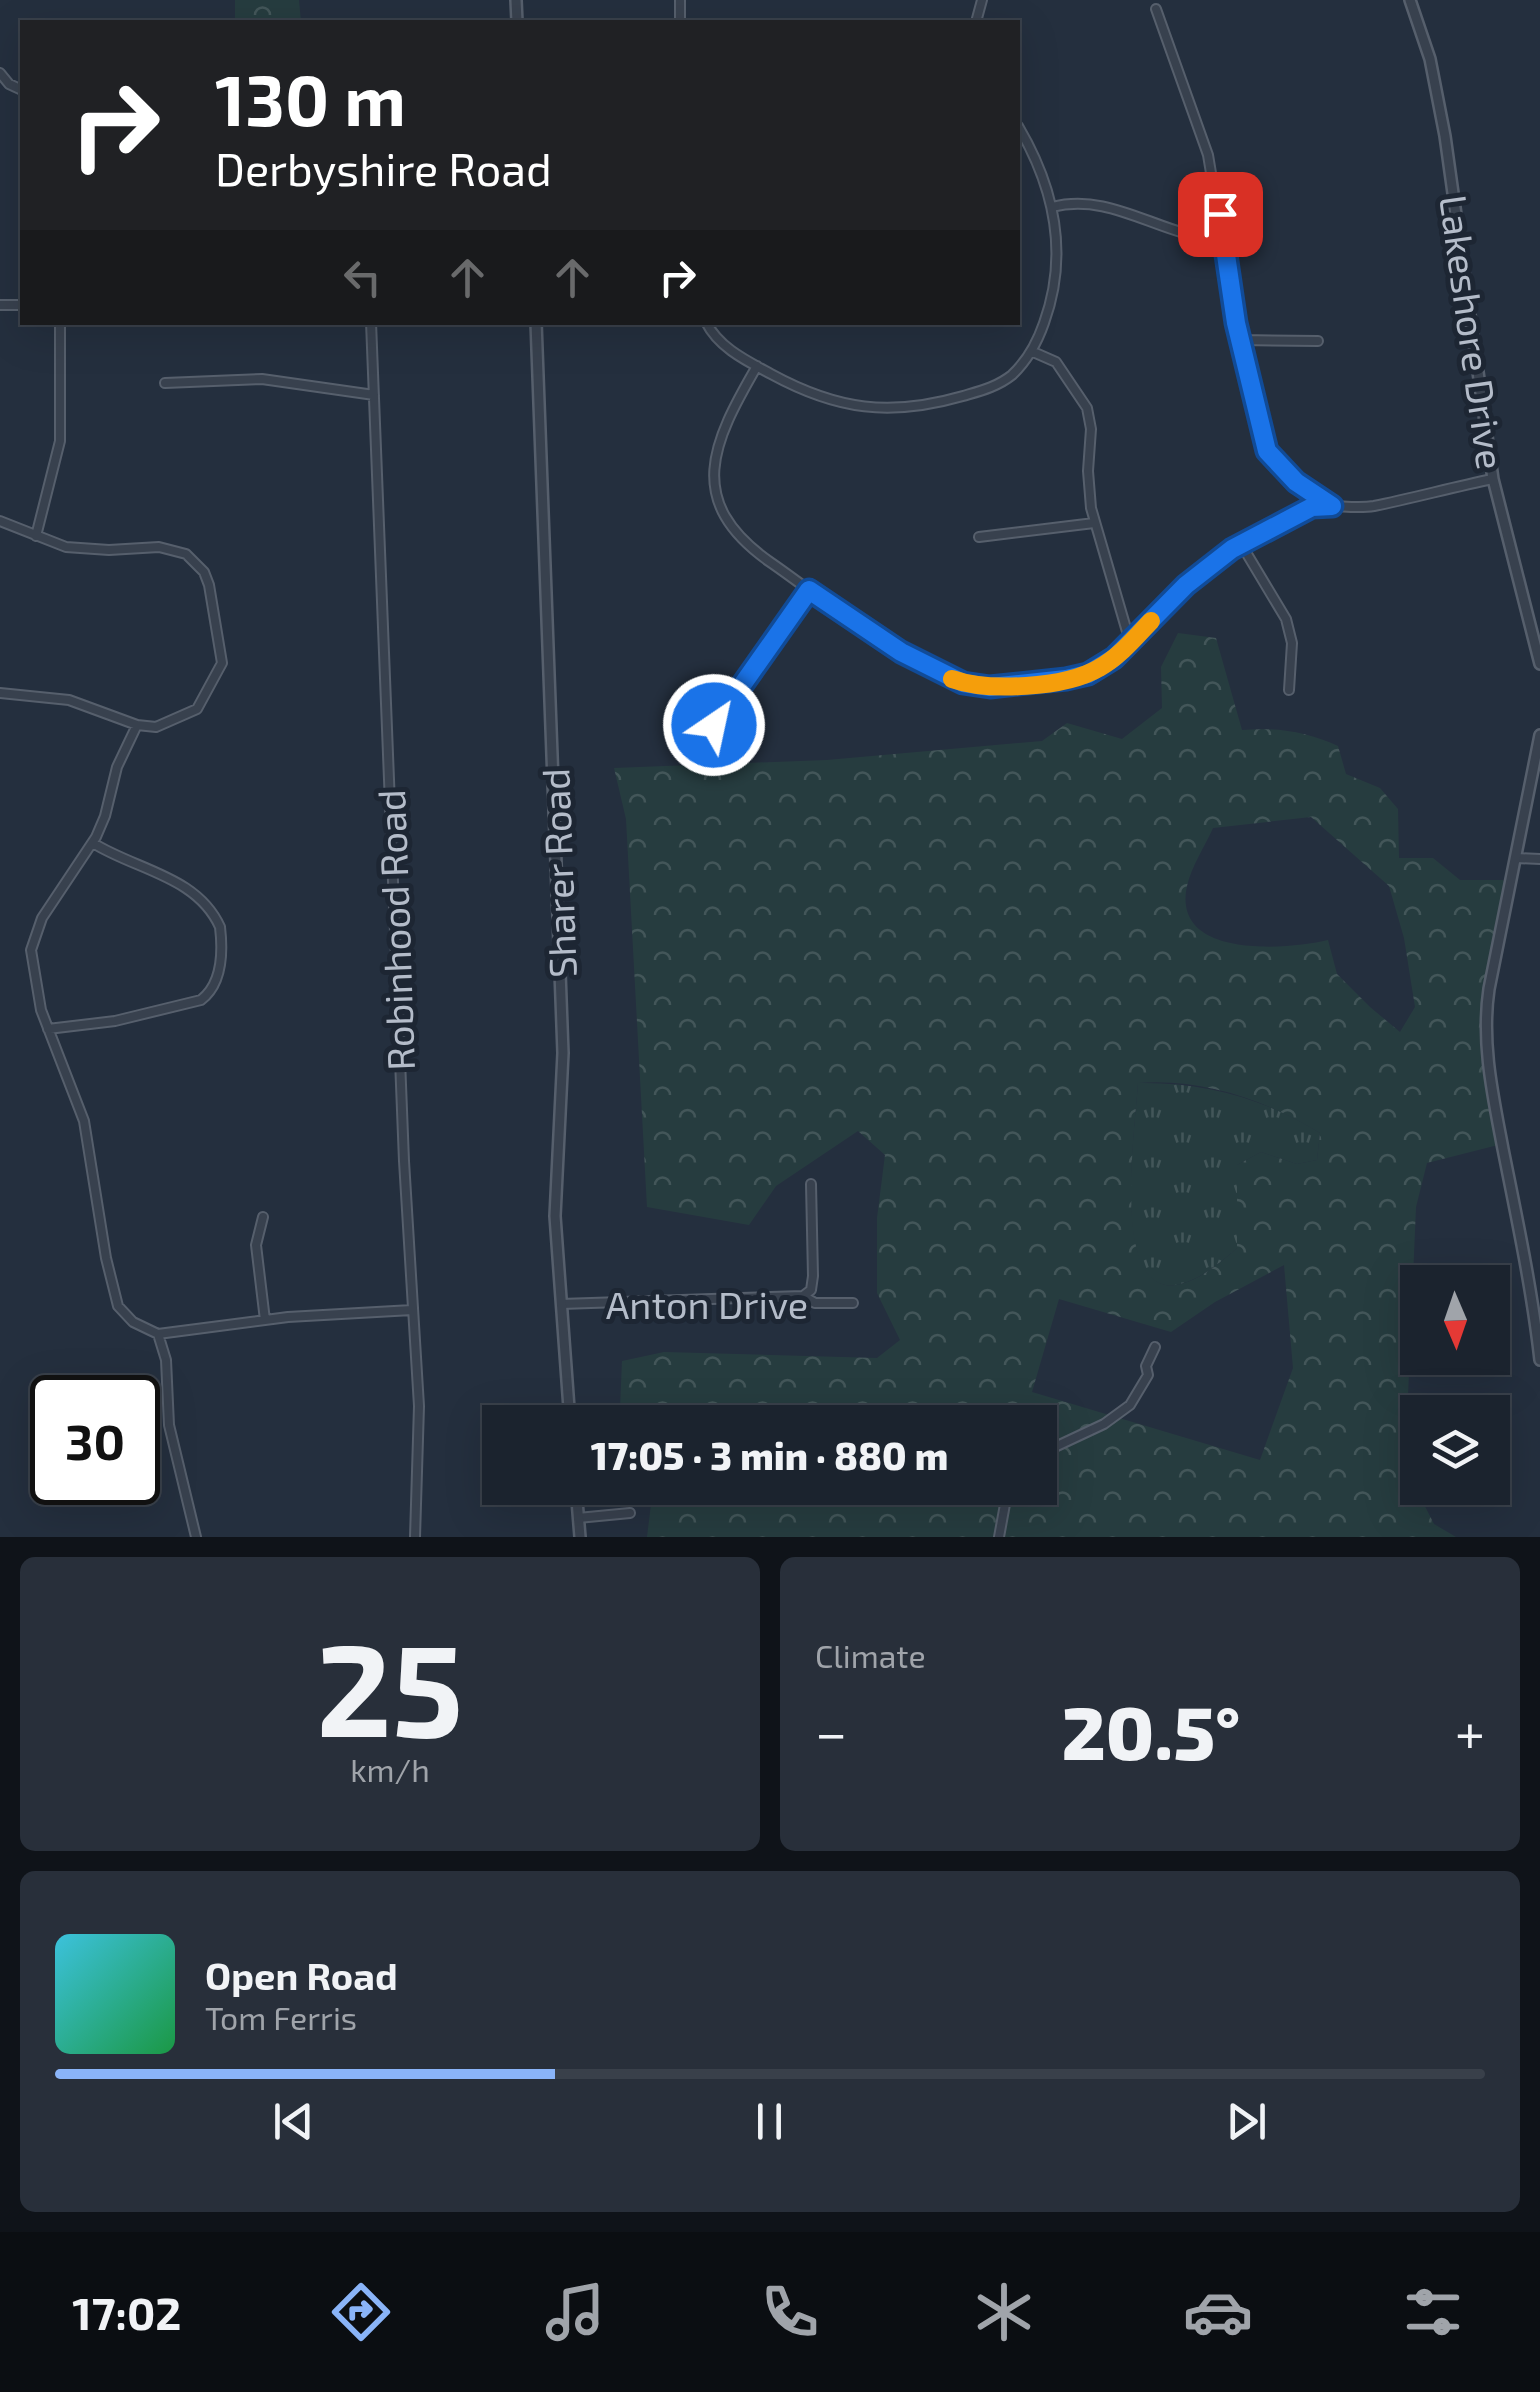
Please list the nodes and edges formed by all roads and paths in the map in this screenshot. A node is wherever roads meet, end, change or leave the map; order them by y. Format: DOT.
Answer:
graph roads {
  1 [pos="1410,0"];
  2 [pos="1156,9"];
  3 [pos="0,73"];
  4 [pos="20,89"];
  5 [pos="1020,130"];
  6 [pos="1052,207"];
  7 [pos="1223,238"];
  8 [pos="60,325"];
  9 [pos="372,325"];
  10 [pos="536,325"];
  11 [pos="708,325"];
  12 [pos="1241,340"];
  13 [pos="1318,341"];
  14 [pos="1031,350"];
  15 [pos="757,366"];
  16 [pos="165,382"];
  17 [pos="374,395"];
  18 [pos="1493,479"];
  19 [pos="1332,506"];
  20 [pos="0,522"];
  21 [pos="1094,523"];
  22 [pos="36,536"];
  23 [pos="978,537"];
  24 [pos="1241,544"];
  25 [pos="809,590"];
  26 [pos="1130,642"];
  27 [pos="1540,664"];
  28 [pos="1289,690"];
  29 [pos="0,694"];
  30 [pos="137,725"];
  31 [pos="714,725"];
  32 [pos="1540,735"];
  33 [pos="93,843"];
  34 [pos="1516,858"];
  35 [pos="1540,858"];
  36 [pos="48,1029"];
  37 [pos="811,1184"];
  38 [pos="263,1217"];
  39 [pos="804,1296"];
  40 [pos="853,1303"];
  41 [pos="561,1304"];
  42 [pos="412,1310"];
  43 [pos="265,1320"];
  44 [pos="158,1334"];
  45 [pos="1155,1347"];
  46 [pos="1540,1360"];
  47 [pos="569,1405"];
  48 [pos="1057,1446"];
  49 [pos="577,1505"];
  50 [pos="1005,1505"];
  51 [pos="630,1513"];
  52 [pos="578,1518"];
  53 [pos="196,1537"];
  54 [pos="414,1537"];
  55 [pos="580,1537"];
  56 [pos="999,1537"];
  1 -- 18 [label="street, Lakeshore Drive"];
  2 -- 7 [label="street"];
  3 -- 4 [label="street"];
  5 -- 6 [label="street"];
  6 -- 7 [label="street"];
  6 -- 14 [label="street"];
  7 -- 12 [label="street"];
  8 -- 22 [label="street"];
  9 -- 17 [label="street, Robinhood Road"];
  10 -- 41 [label="street, Sharer Road"];
  11 -- 15 [label="street"];
  12 -- 13 [label="street"];
  12 -- 19 [label="street"];
  14 -- 15 [label="street"];
  14 -- 21 [label="street"];
  15 -- 25 [label="street"];
  16 -- 17 [label="street"];
  17 -- 42 [label="street, Robinhood Road"];
  18 -- 19 [label="street"];
  18 -- 27 [label="street, Lakeshore Drive"];
  19 -- 24 [label="street"];
  20 -- 22 [label="street"];
  21 -- 23 [label="street"];
  21 -- 26 [label="street"];
  22 -- 30 [label="street"];
  24 -- 26 [label="street"];
  24 -- 28 [label="street"];
  25 -- 26 [label="street"];
  25 -- 31 [label="street"];
  29 -- 30 [label="street"];
  30 -- 33 [label="street"];
  32 -- 34 [label="street"];
  33 -- 36 [label="street"];
  33 -- 36 [label="street"];
  34 -- 35 [label="street"];
  34 -- 46 [label="street"];
  36 -- 44 [label="street"];
  37 -- 39 [label="street"];
  38 -- 43 [label="street"];
  39 -- 40 [label="street, Anton Drive"];
  39 -- 41 [label="street, Anton Drive"];
  41 -- 47 [label="street, Sharer Road"];
  42 -- 43 [label="street"];
  42 -- 54 [label="street, Robinhood Road"];
  43 -- 44 [label="street"];
  44 -- 53 [label="street"];
  45 -- 48 [label="street"];
  49 -- 52 [label="street"];
  50 -- 56 [label="street"];
  51 -- 52 [label="street"];
  52 -- 55 [label="street"];
}
